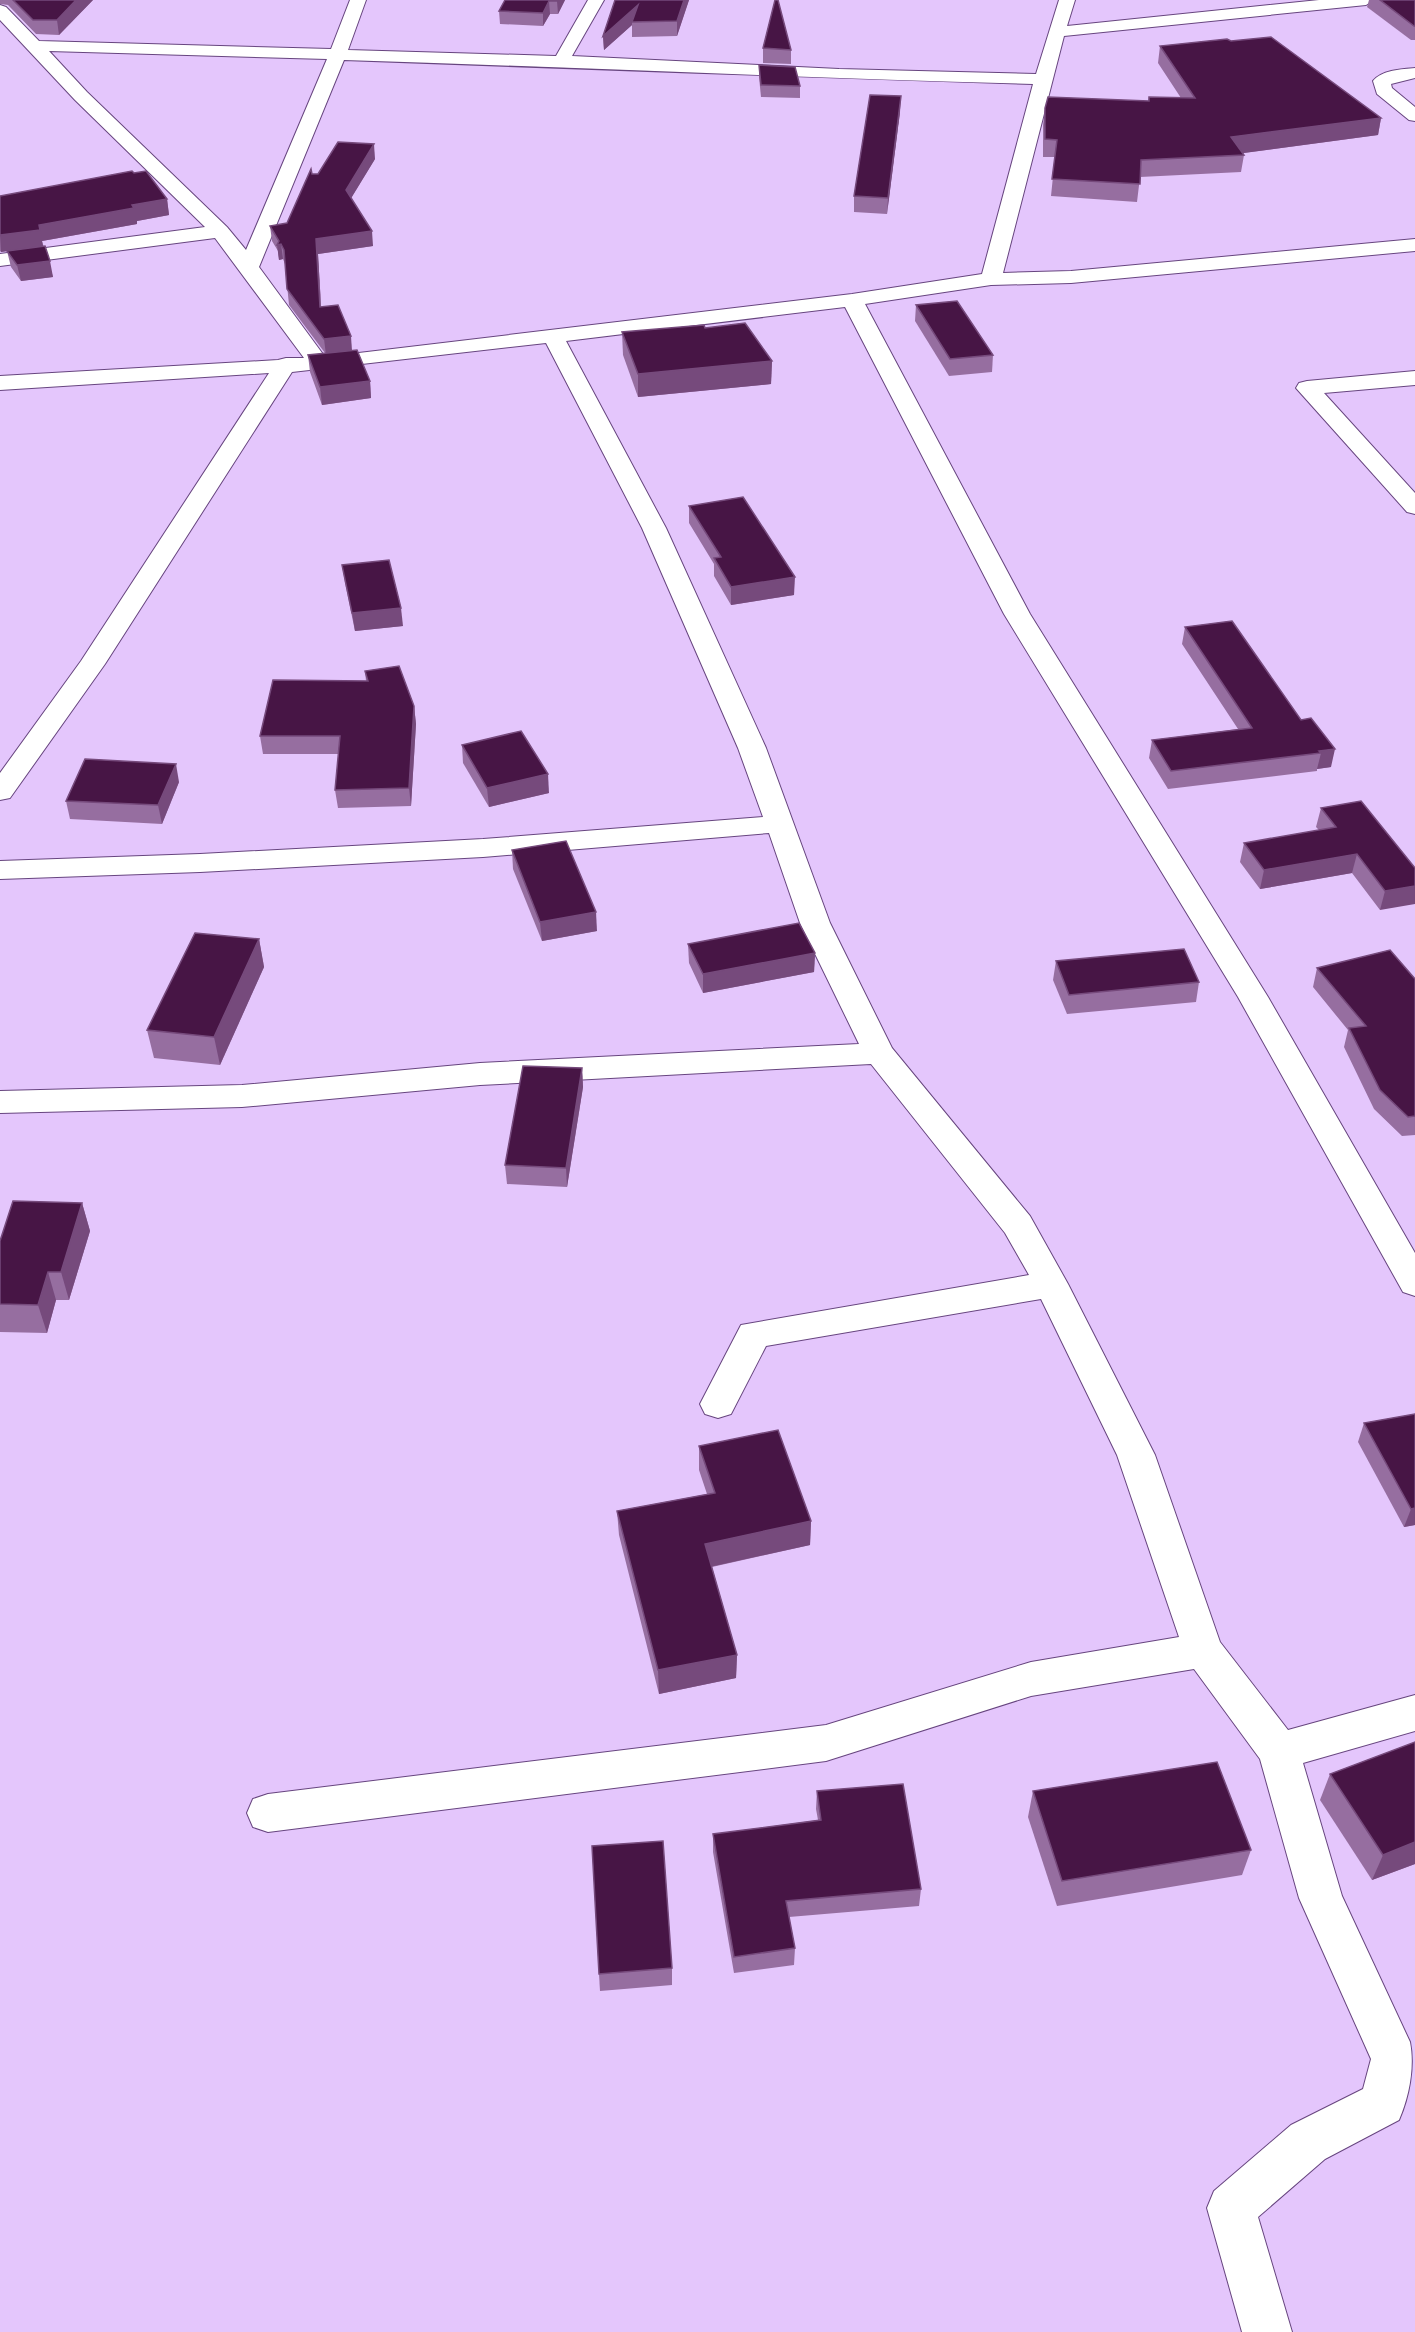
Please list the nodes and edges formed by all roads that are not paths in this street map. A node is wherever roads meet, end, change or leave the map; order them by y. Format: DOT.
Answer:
graph roads {
  1 [pos="358,0"];
  2 [pos="596,0"];
  3 [pos="1066,0"];
  4 [pos="1366,0"];
  5 [pos="0,10"];
  6 [pos="1059,32"];
  7 [pos="10,44"];
  8 [pos="32,44"];
  9 [pos="337,56"];
  10 [pos="561,62"];
  11 [pos="1415,73"];
  12 [pos="1043,79"];
  13 [pos="1415,116"];
  14 [pos="220,231"];
  15 [pos="1415,246"];
  16 [pos="0,260"];
  17 [pos="249,267"];
  18 [pos="991,279"];
  19 [pos="852,300"];
  20 [pos="553,337"];
  21 [pos="0,360"];
  22 [pos="286,364"];
  23 [pos="319,364"];
  24 [pos="1415,378"];
  25 [pos="9,382"];
  26 [pos="1415,507"];
  27 [pos="0,792"];
  28 [pos="779,824"];
  29 [pos="0,870"];
  30 [pos="879,1053"];
  31 [pos="0,1101"];
  32 [pos="1415,1283"];
  33 [pos="1051,1284"];
  34 [pos="718,1404"];
  35 [pos="1203,1650"];
  36 [pos="1415,1713"];
  37 [pos="1280,1751"];
  38 [pos="268,1813"];
  39 [pos="1267,2332"];
  1 -- 9 [label="street"];
  2 -- 10 [label="street"];
  3 -- 6 [label="street"];
  4 -- 6 [label="street"];
  5 -- 8 [label="street"];
  6 -- 12 [label="street"];
  7 -- 8 [label="street"];
  8 -- 9 [label="street"];
  8 -- 14 [label="street"];
  9 -- 10 [label="street"];
  9 -- 17 [label="street"];
  10 -- 12 [label="street"];
  11 -- 13 [label="street"];
  12 -- 18 [label="street"];
  14 -- 16 [label="street"];
  14 -- 17 [label="street"];
  15 -- 18 [label="street"];
  17 -- 23 [label="street"];
  18 -- 19 [label="street"];
  19 -- 20 [label="street"];
  19 -- 32 [label="street"];
  20 -- 23 [label="street"];
  20 -- 28 [label="street"];
  21 -- 25 [label="street"];
  22 -- 23 [label="street"];
  22 -- 25 [label="street"];
  22 -- 27 [label="street"];
  24 -- 26 [label="street"];
  28 -- 29 [label="street"];
  28 -- 30 [label="street"];
  30 -- 31 [label="street"];
  30 -- 33 [label="street"];
  33 -- 34 [label="street"];
  33 -- 35 [label="street"];
  35 -- 37 [label="street"];
  35 -- 38 [label="street"];
  36 -- 37 [label="street"];
  37 -- 39 [label="street"];
}
